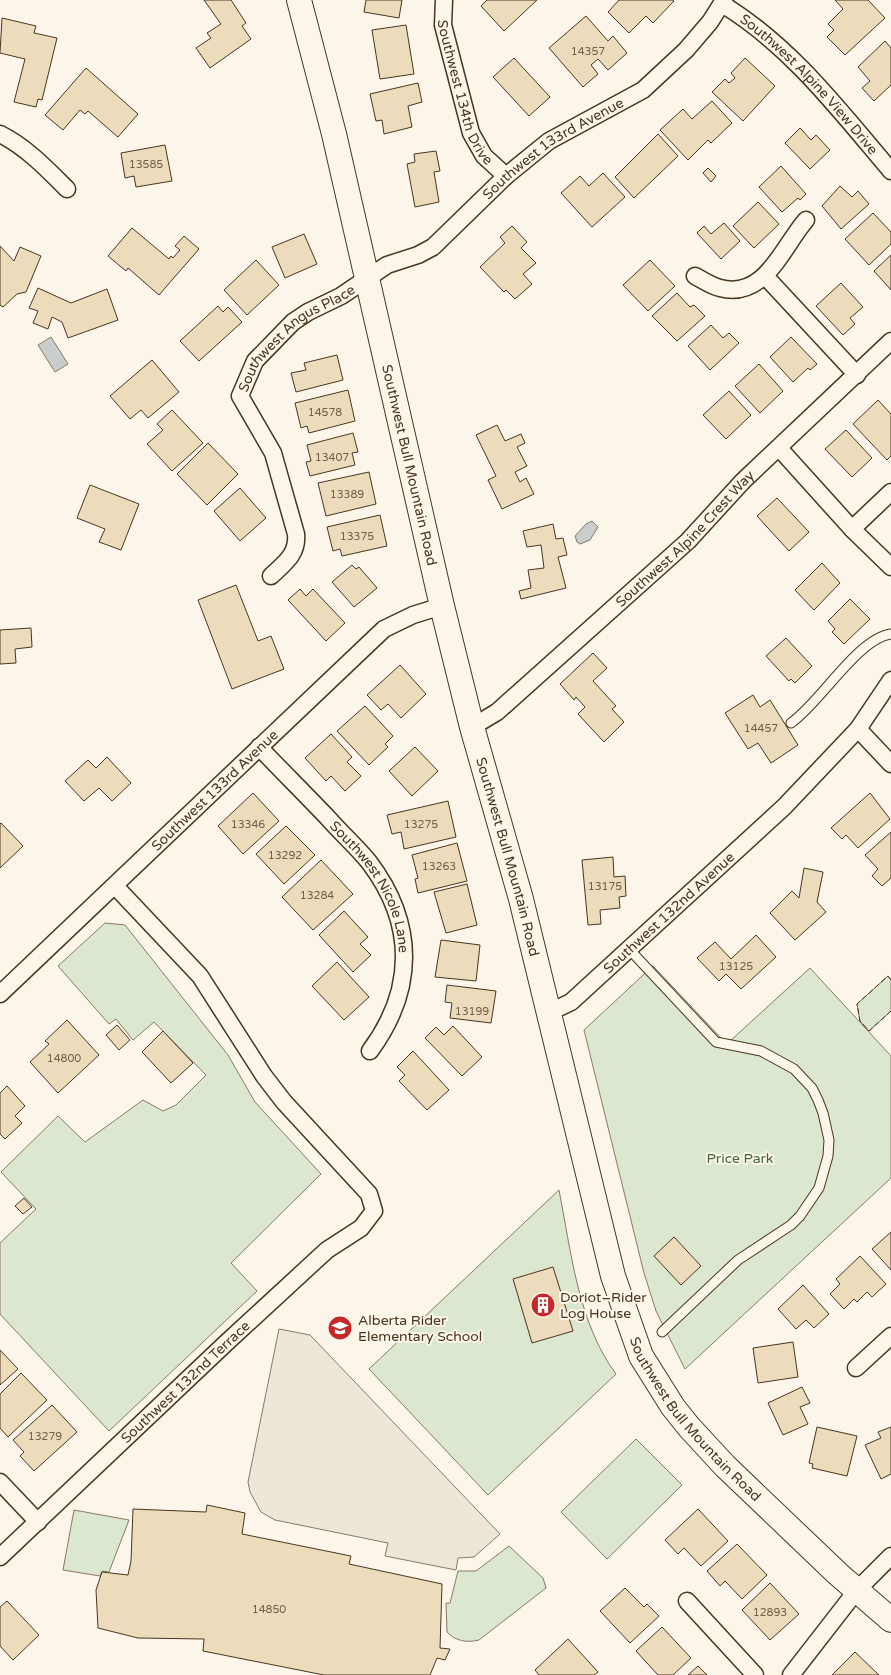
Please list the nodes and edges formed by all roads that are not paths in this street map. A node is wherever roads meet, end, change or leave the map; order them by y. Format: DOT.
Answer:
graph roads {
  1 [pos="299,0"];
  2 [pos="444,0"];
  3 [pos="723,2"];
  4 [pos="0,134"];
  5 [pos="891,171"];
  6 [pos="506,176"];
  7 [pos="67,189"];
  8 [pos="806,220"];
  9 [pos="695,276"];
  10 [pos="765,276"];
  11 [pos="367,280"];
  12 [pos="891,341"];
  13 [pos="857,375"];
  14 [pos="778,448"];
  15 [pos="891,492"];
  16 [pos="852,528"];
  17 [pos="891,566"];
  18 [pos="271,576"];
  19 [pos="442,606"];
  20 [pos="891,634"];
  21 [pos="891,680"];
  22 [pos="791,722"];
  23 [pos="472,728"];
  24 [pos="858,729"];
  25 [pos="260,747"];
  26 [pos="891,764"];
  27 [pos="115,886"];
  28 [pos="628,949"];
  29 [pos="0,994"];
  30 [pos="548,1014"];
  31 [pos="370,1051"];
  32 [pos="662,1332"];
  33 [pos="891,1336"];
  34 [pos="856,1368"];
  35 [pos="0,1482"];
  36 [pos="38,1522"];
  37 [pos="891,1556"];
  38 [pos="0,1557"];
  39 [pos="857,1590"];
  40 [pos="687,1601"];
  41 [pos="891,1620"];
  42 [pos="755,1675"];
  43 [pos="791,1675"];
  1 -- 11 [label="main road, Southwest Bull Mountain Road"];
  2 -- 6 [label="street, Southwest 134th Drive"];
  3 -- 5 [label="street, Southwest Alpine View Drive"];
  3 -- 6 [label="street, Southwest 133rd Avenue"];
  4 -- 7 [label="street"];
  6 -- 11 [label="street, Southwest 133rd Avenue"];
  8 -- 10 [label="street"];
  9 -- 10 [label="street"];
  10 -- 13 [label="street"];
  11 -- 18 [label="street, Southwest Angus Place"];
  11 -- 19 [label="main road, Southwest Bull Mountain Road"];
  12 -- 13 [label="street, Southwest Alpine Crest Way"];
  13 -- 14 [label="street, Southwest Alpine Crest Way"];
  14 -- 16 [label="street"];
  14 -- 23 [label="street, Southwest Alpine Crest Way"];
  15 -- 16 [label="street"];
  16 -- 17 [label="street"];
  19 -- 23 [label="main road, Southwest Bull Mountain Road"];
  19 -- 25 [label="street, Southwest 133rd Avenue"];
  20 -- 22 [label="lane"];
  21 -- 24 [label="street, Southwest 132nd Avenue"];
  23 -- 30 [label="main road, Southwest Bull Mountain Road"];
  24 -- 26 [label="street"];
  24 -- 28 [label="street, Southwest 132nd Avenue"];
  25 -- 27 [label="street, Southwest 133rd Avenue"];
  25 -- 31 [label="street, Southwest Nicole Lane"];
  27 -- 29 [label="street, Southwest 133rd Avenue"];
  27 -- 36 [label="street, Southwest 132nd Terrace"];
  28 -- 30 [label="street, Southwest 132nd Avenue"];
  28 -- 32 [label="lane"];
  30 -- 39 [label="main road, Southwest Bull Mountain Road"];
  33 -- 34 [label="street"];
  35 -- 36 [label="street"];
  36 -- 38 [label="street, Southwest 132nd Terrace"];
  37 -- 39 [label="street"];
  39 -- 41 [label="main road, Southwest Bull Mountain Road"];
  39 -- 43 [label="street"];
  40 -- 42 [label="street"];
}
